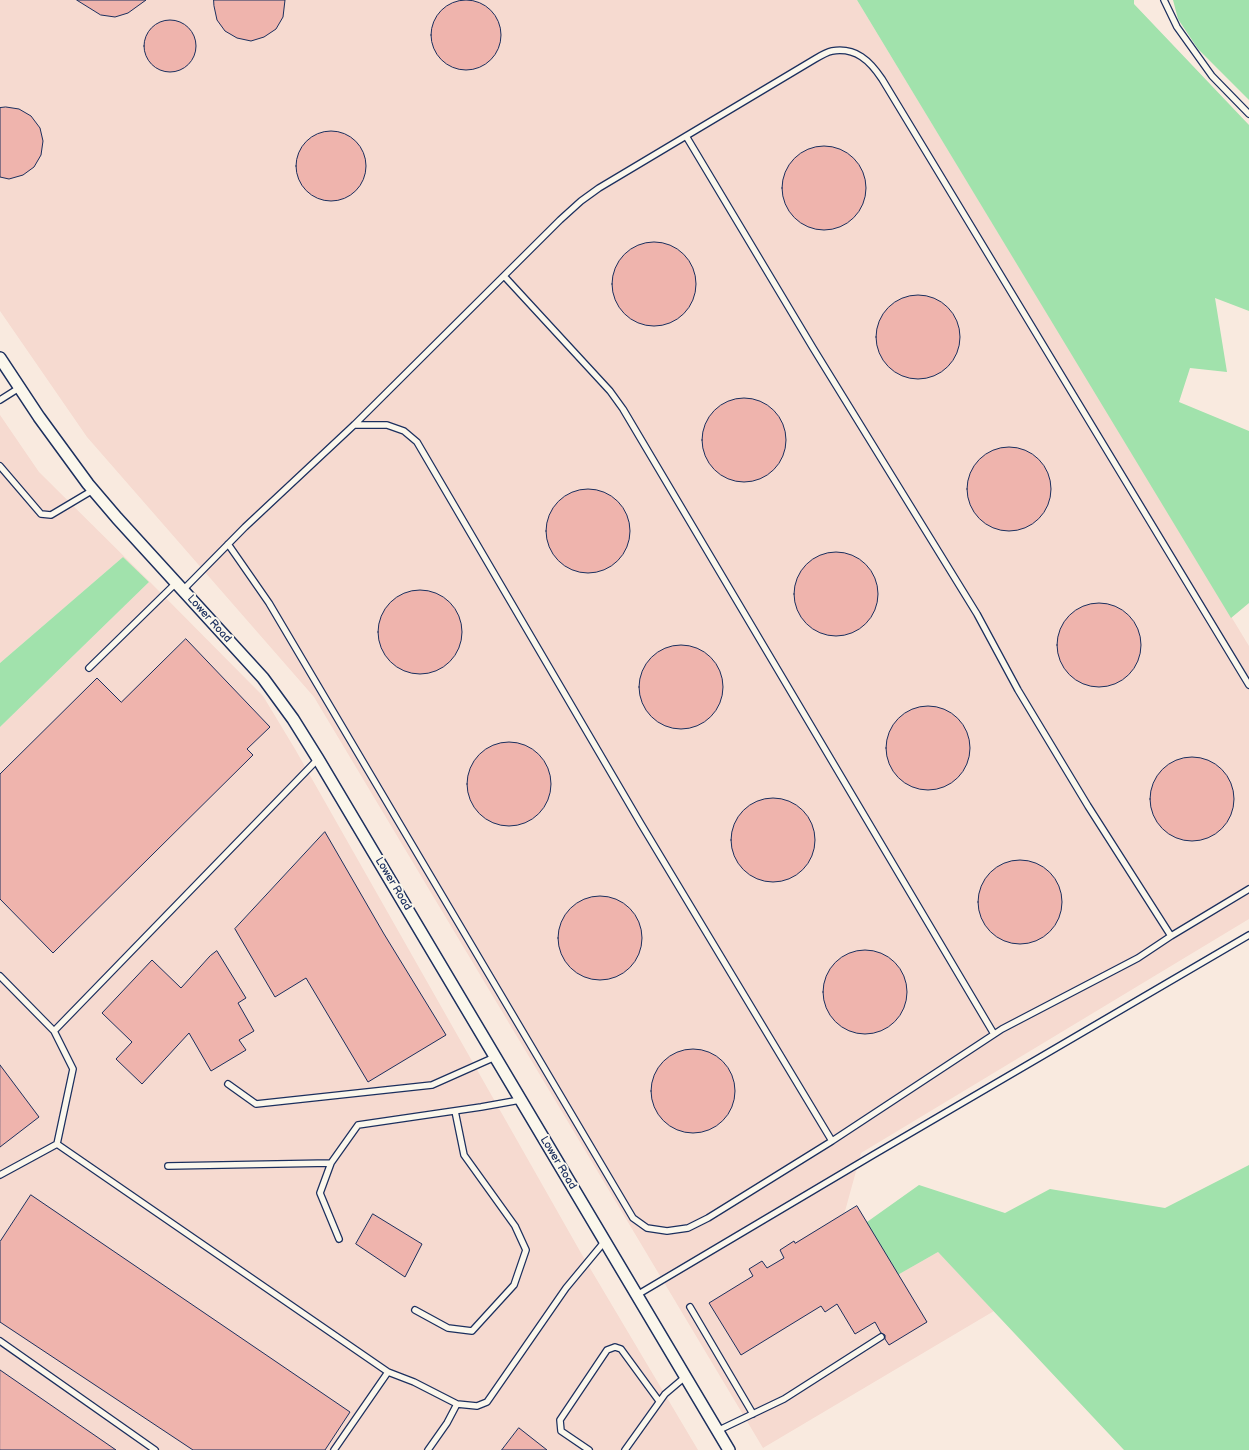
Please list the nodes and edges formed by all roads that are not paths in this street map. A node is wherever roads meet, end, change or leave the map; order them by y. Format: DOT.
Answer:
graph roads {
  1 [pos="1164,0"];
  2 [pos="1249,114"];
  3 [pos="686,136"];
  4 [pos="504,276"];
  5 [pos="0,358"];
  6 [pos="19,388"];
  7 [pos="0,400"];
  8 [pos="354,426"];
  9 [pos="0,466"];
  10 [pos="93,490"];
  11 [pos="228,544"];
  12 [pos="179,586"];
  13 [pos="89,668"];
  14 [pos="1249,685"];
  15 [pos="318,759"];
  16 [pos="1249,889"];
  17 [pos="1249,935"];
  18 [pos="1171,936"];
  19 [pos="0,976"];
  20 [pos="54,1031"];
  21 [pos="994,1034"];
  22 [pos="495,1057"];
  23 [pos="228,1084"];
  24 [pos="520,1100"];
  25 [pos="455,1111"];
  26 [pos="832,1141"];
  27 [pos="56,1144"];
  28 [pos="330,1163"];
  29 [pos="168,1166"];
  30 [pos="0,1175"];
  31 [pos="339,1239"];
  32 [pos="605,1241"];
  33 [pos="637,1295"];
  34 [pos="690,1307"];
  35 [pos="415,1310"];
  36 [pos="881,1338"];
  37 [pos="0,1341"];
  38 [pos="388,1372"];
  39 [pos="685,1377"];
  40 [pos="659,1401"];
  41 [pos="457,1404"];
  42 [pos="753,1414"];
  43 [pos="717,1431"];
  44 [pos="154,1450"];
  45 [pos="334,1450"];
  46 [pos="428,1450"];
  47 [pos="589,1450"];
  48 [pos="625,1450"];
  49 [pos="729,1450"];
  1 -- 2 [label="lane"];
  3 -- 4 [label="lane"];
  3 -- 14 [label="lane"];
  3 -- 18 [label="lane"];
  4 -- 8 [label="lane"];
  4 -- 21 [label="lane"];
  5 -- 6 [label="street, Lower Road"];
  6 -- 7 [label="lane"];
  6 -- 10 [label="street, Lower Road"];
  8 -- 11 [label="lane"];
  8 -- 26 [label="lane"];
  9 -- 10 [label="lane"];
  10 -- 12 [label="street, Lower Road"];
  11 -- 12 [label="lane"];
  11 -- 26 [label="lane"];
  12 -- 13 [label="lane"];
  12 -- 15 [label="street, Lower Road"];
  15 -- 20 [label="lane"];
  15 -- 22 [label="street, Lower Road"];
  16 -- 18 [label="lane"];
  17 -- 33 [label="lane"];
  18 -- 21 [label="lane"];
  19 -- 20 [label="lane"];
  20 -- 27 [label="lane"];
  21 -- 26 [label="lane"];
  22 -- 23 [label="lane"];
  22 -- 24 [label="street, Lower Road"];
  24 -- 25 [label="lane"];
  24 -- 32 [label="street, Lower Road"];
  25 -- 28 [label="lane"];
  25 -- 35 [label="lane"];
  27 -- 30 [label="lane"];
  27 -- 38 [label="lane"];
  28 -- 29 [label="lane"];
  28 -- 31 [label="lane"];
  32 -- 33 [label="street, Lower Road"];
  32 -- 41 [label="lane"];
  33 -- 39 [label="street, Lower Road"];
  34 -- 42 [label="lane"];
  36 -- 42 [label="lane"];
  37 -- 44 [label="lane"];
  38 -- 41 [label="lane"];
  38 -- 45 [label="lane"];
  39 -- 40 [label="lane"];
  39 -- 43 [label="street, Lower Road"];
  40 -- 47 [label="lane"];
  40 -- 48 [label="lane"];
  41 -- 46 [label="lane"];
  42 -- 43 [label="lane"];
  43 -- 49 [label="street, Lower Road"];
}
